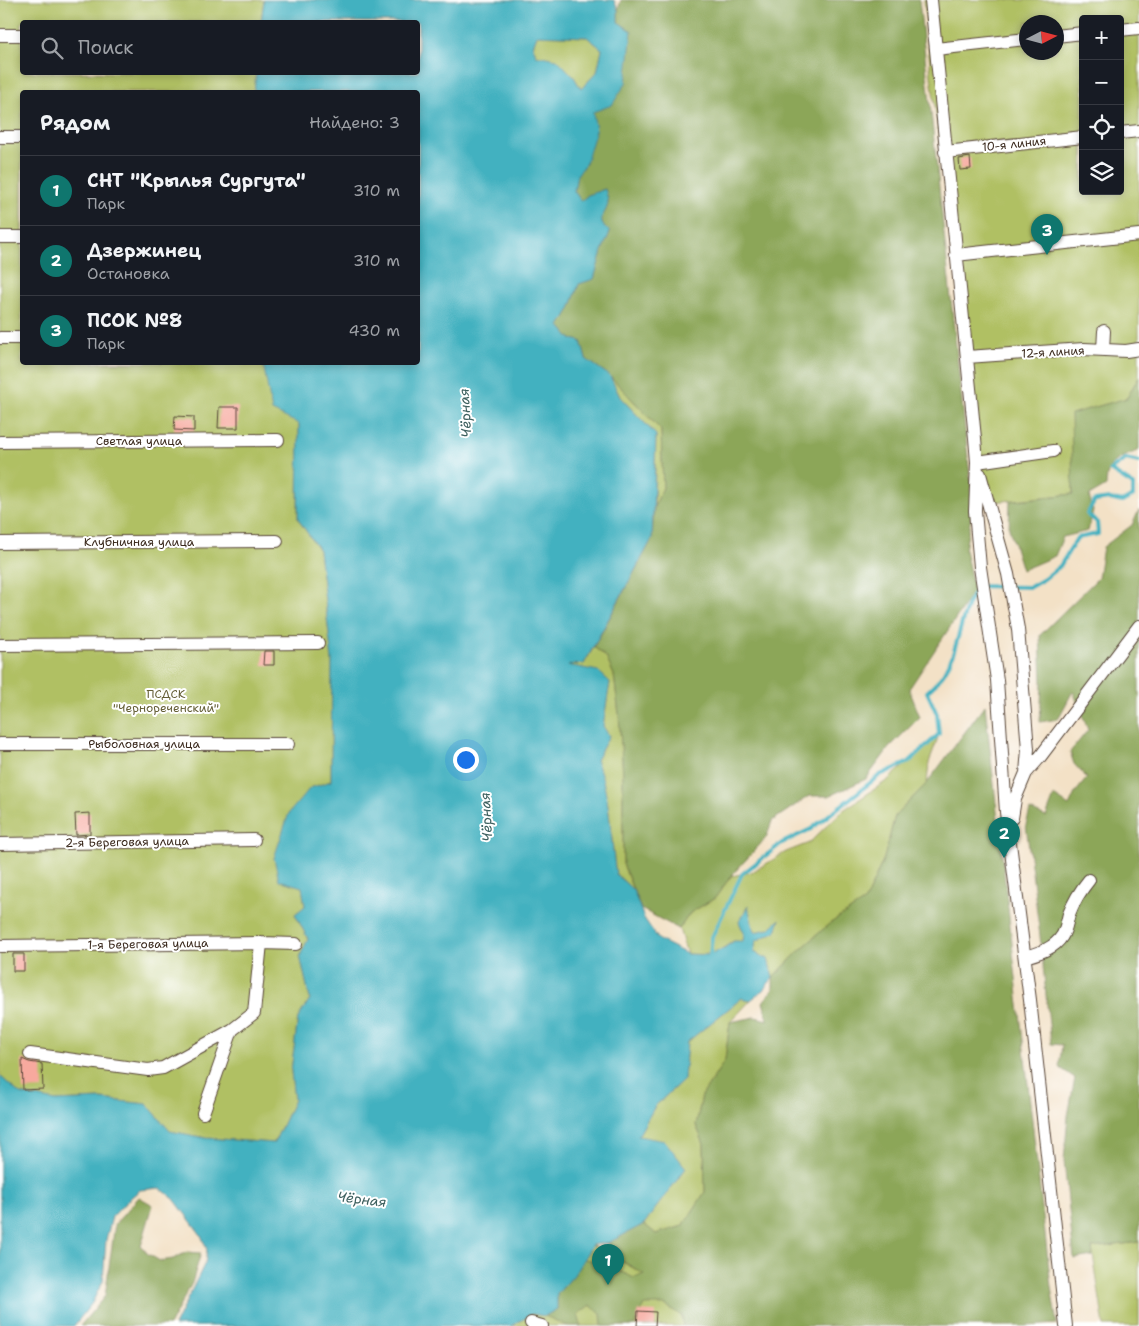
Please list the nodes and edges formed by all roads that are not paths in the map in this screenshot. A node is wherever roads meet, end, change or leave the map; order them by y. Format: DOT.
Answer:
graph roads {
  1 [pos="931,0"];
  2 [pos="1139,28"];
  3 [pos="1124,30"];
  4 [pos="1079,34"];
  5 [pos="0,35"];
  6 [pos="20,35"];
  7 [pos="1064,35"];
  8 [pos="1019,40"];
  9 [pos="936,49"];
  10 [pos="1139,131"];
  11 [pos="1124,133"];
  12 [pos="0,137"];
  13 [pos="20,137"];
  14 [pos="1079,137"];
  15 [pos="945,152"];
  16 [pos="1139,236"];
  17 [pos="0,237"];
  18 [pos="20,237"];
  19 [pos="956,255"];
  20 [pos="1104,331"];
  21 [pos="0,338"];
  22 [pos="20,338"];
  23 [pos="1139,349"];
  24 [pos="1103,350"];
  25 [pos="967,357"];
  26 [pos="278,440"];
  27 [pos="0,442"];
  28 [pos="1053,451"];
  29 [pos="977,462"];
  30 [pos="277,541"];
  31 [pos="0,543"];
  32 [pos="1139,626"];
  33 [pos="318,642"];
  34 [pos="0,645"];
  35 [pos="0,744"];
  36 [pos="288,744"];
  37 [pos="1026,773"];
  38 [pos="254,840"];
  39 [pos="1010,840"];
  40 [pos="0,844"];
  41 [pos="1089,880"];
  42 [pos="261,943"];
  43 [pos="296,944"];
  44 [pos="0,946"];
  45 [pos="1025,957"];
  46 [pos="232,1030"];
  47 [pos="30,1054"];
  48 [pos="203,1114"];
  49 [pos="1066,1326"];
  1 -- 9 [label="street"];
  2 -- 3 [label="street"];
  4 -- 7 [label="street"];
  5 -- 6 [label="street"];
  8 -- 9 [label="street"];
  9 -- 15 [label="street"];
  10 -- 11 [label="street"];
  12 -- 13 [label="street"];
  14 -- 15 [label="street, 10-я линия"];
  15 -- 19 [label="street"];
  16 -- 19 [label="street"];
  17 -- 18 [label="street"];
  19 -- 25 [label="street"];
  20 -- 24 [label="street"];
  21 -- 22 [label="street"];
  23 -- 24 [label="street, 12-я линия"];
  24 -- 25 [label="street, 12-я линия"];
  25 -- 29 [label="street"];
  26 -- 27 [label="street, Светлая улица"];
  28 -- 29 [label="street"];
  29 -- 37 [label="street"];
  29 -- 39 [label="street"];
  30 -- 31 [label="street, Клубничная улица"];
  32 -- 37 [label="street"];
  33 -- 34 [label="street"];
  35 -- 36 [label="street, Рыболовная улица"];
  37 -- 39 [label="street"];
  38 -- 40 [label="street, 2-я Береговая улица"];
  39 -- 45 [label="street"];
  41 -- 45 [label="street"];
  42 -- 43 [label="street, 1-я Береговая улица"];
  42 -- 44 [label="street, 1-я Береговая улица"];
  42 -- 46 [label="street"];
  45 -- 49 [label="street"];
  46 -- 47 [label="street"];
  46 -- 48 [label="street"];
}
